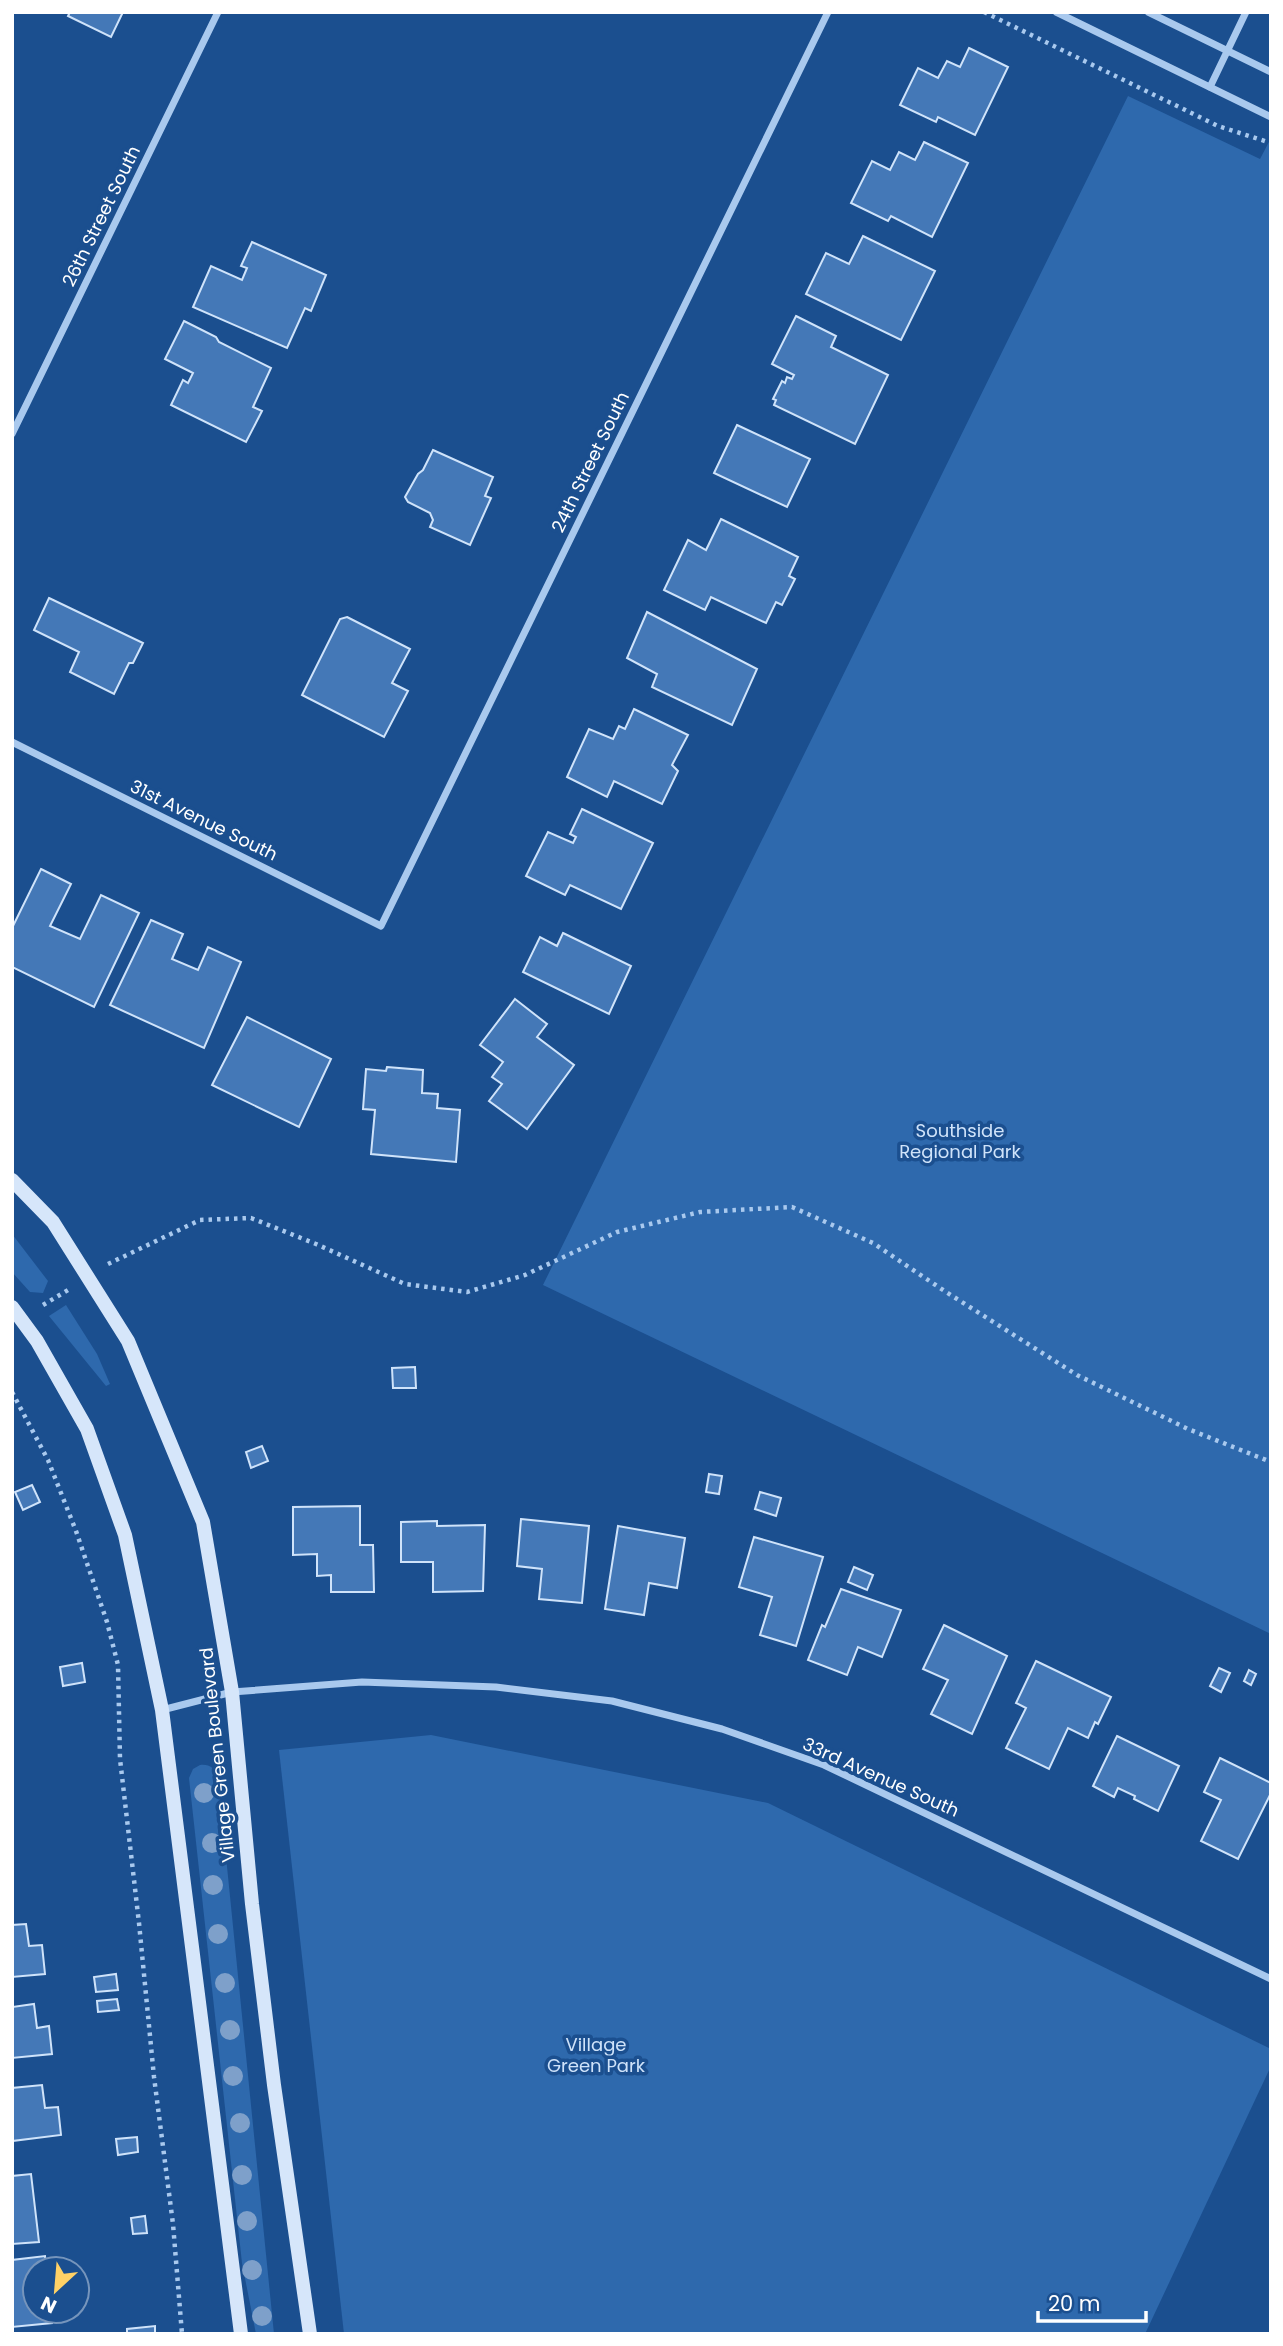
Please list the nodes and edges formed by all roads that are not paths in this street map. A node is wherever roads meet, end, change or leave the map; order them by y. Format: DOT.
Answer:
graph roads {
  1 [pos="218,12"];
  2 [pos="828,12"];
  3 [pos="1056,12"];
  4 [pos="1147,12"];
  5 [pos="1246,12"];
  6 [pos="1227,51"];
  7 [pos="1271,72"];
  8 [pos="1210,87"];
  9 [pos="1271,117"];
  10 [pos="12,434"];
  11 [pos="12,742"];
  12 [pos="381,926"];
  13 [pos="12,1180"];
  14 [pos="12,1307"];
  15 [pos="232,1692"];
  16 [pos="162,1710"];
  17 [pos="1271,1979"];
  18 [pos="241,2334"];
  19 [pos="310,2334"];
  1 -- 10 [label="street, 26th Street South"];
  2 -- 12 [label="street, 24th Street South"];
  3 -- 8 [label="street"];
  4 -- 6 [label="street"];
  5 -- 6 [label="street"];
  6 -- 7 [label="street"];
  6 -- 8 [label="street"];
  8 -- 9 [label="street"];
  11 -- 12 [label="street, 31st Avenue South"];
  13 -- 15 [label="street, Village Green Boulevard"];
  14 -- 16 [label="street"];
  15 -- 16 [label="street, 33rd Avenue South"];
  15 -- 17 [label="street, 33rd Avenue South"];
  15 -- 19 [label="street, Village Green Boulevard"];
  16 -- 18 [label="street"];
}
